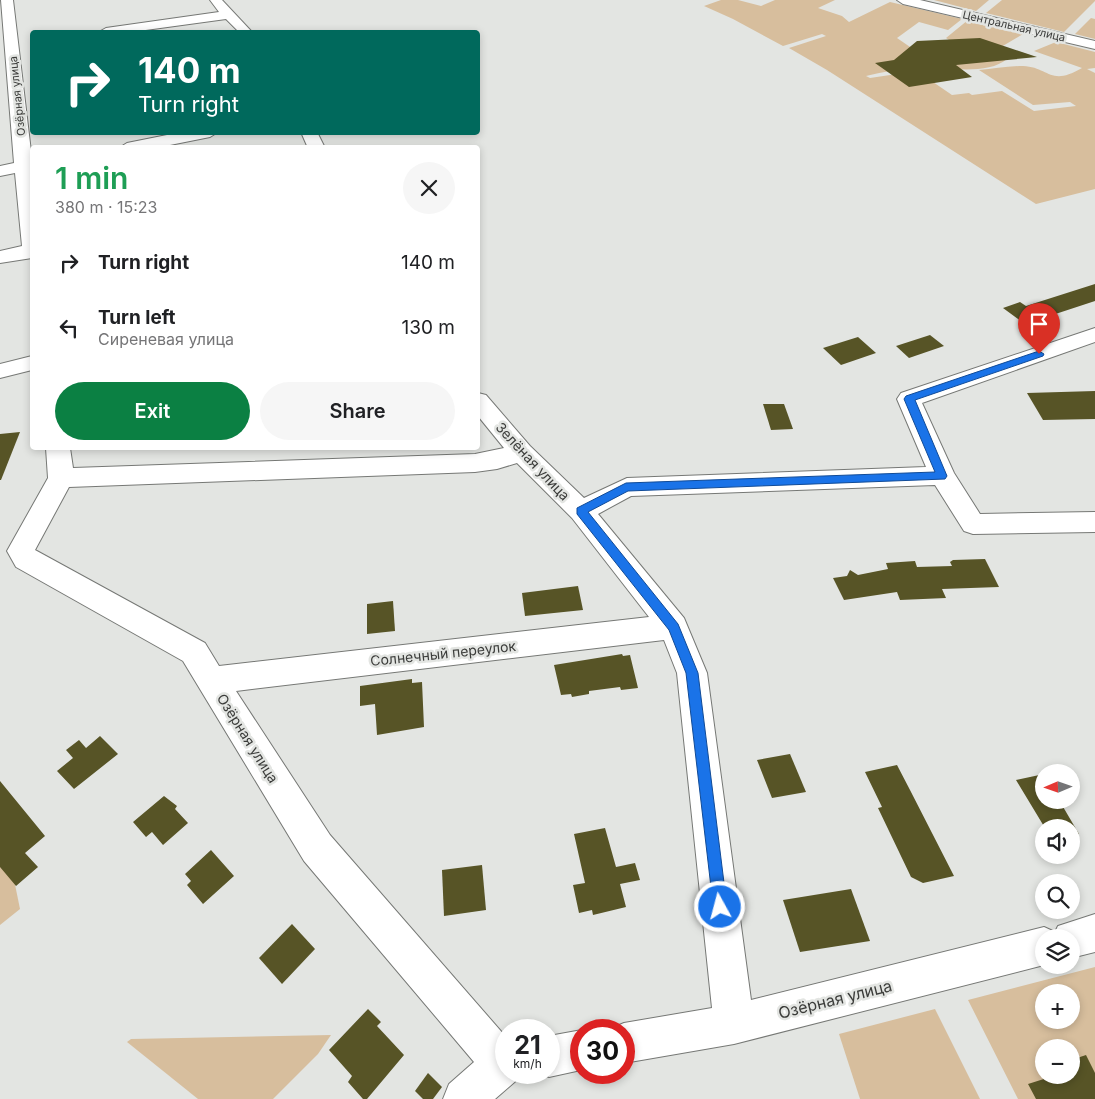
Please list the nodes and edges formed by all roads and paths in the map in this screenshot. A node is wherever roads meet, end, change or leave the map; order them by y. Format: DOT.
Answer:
graph roads {
  1 [pos="8,0"];
  2 [pos="216,0"];
  3 [pos="903,0"];
  4 [pos="230,14"];
  5 [pos="120,30"];
  6 [pos="244,30"];
  7 [pos="1095,45"];
  8 [pos="13,46"];
  9 [pos="30,100"];
  10 [pos="8,105"];
  11 [pos="194,135"];
  12 [pos="143,145"];
  13 [pos="29,165"];
  14 [pos="0,170"];
  15 [pos="30,194"];
  16 [pos="30,251"];
  17 [pos="0,257"];
  18 [pos="1095,335"];
  19 [pos="30,364"];
  20 [pos="0,371"];
  21 [pos="480,403"];
  22 [pos="521,452"];
  23 [pos="60,463"];
  24 [pos="942,476"];
  25 [pos="580,511"];
  26 [pos="1095,522"];
  27 [pos="674,627"];
  28 [pos="212,680"];
  29 [pos="1095,934"];
  30 [pos="1080,938"];
  31 [pos="1035,948"];
  32 [pos="734,1024"];
  33 [pos="635,1041"];
  34 [pos="495,1052"];
  35 [pos="495,1072"];
  36 [pos="464,1099"];
  1 -- 8 [label="street, Озёрная улица"];
  2 -- 4 [label="street"];
  3 -- 7 [label="street, Центральная улица"];
  4 -- 5 [label="street"];
  4 -- 6 [label="street"];
  8 -- 10 [label="street, Озёрная улица"];
  9 -- 10 [label="street"];
  10 -- 13 [label="street, Озёрная улица"];
  11 -- 12 [label="street"];
  13 -- 14 [label="street"];
  13 -- 15 [label="street, Озёрная улица"];
  16 -- 17 [label="street"];
  18 -- 24 [label="street"];
  19 -- 20 [label="street"];
  21 -- 22 [label="street, Зелёная улица"];
  22 -- 23 [label="street"];
  22 -- 25 [label="street, Зелёная улица"];
  23 -- 28 [label="street, Озёрная улица"];
  24 -- 25 [label="street"];
  24 -- 26 [label="street"];
  25 -- 27 [label="street, Зелёная улица"];
  27 -- 28 [label="street, Солнечный переулок"];
  27 -- 32 [label="street, Зелёная улица"];
  28 -- 34 [label="street, Озёрная улица"];
  29 -- 30 [label="street"];
  31 -- 32 [label="street, Озёрная улица"];
  32 -- 33 [label="street, Озёрная улица"];
  35 -- 36 [label="street"];
}
